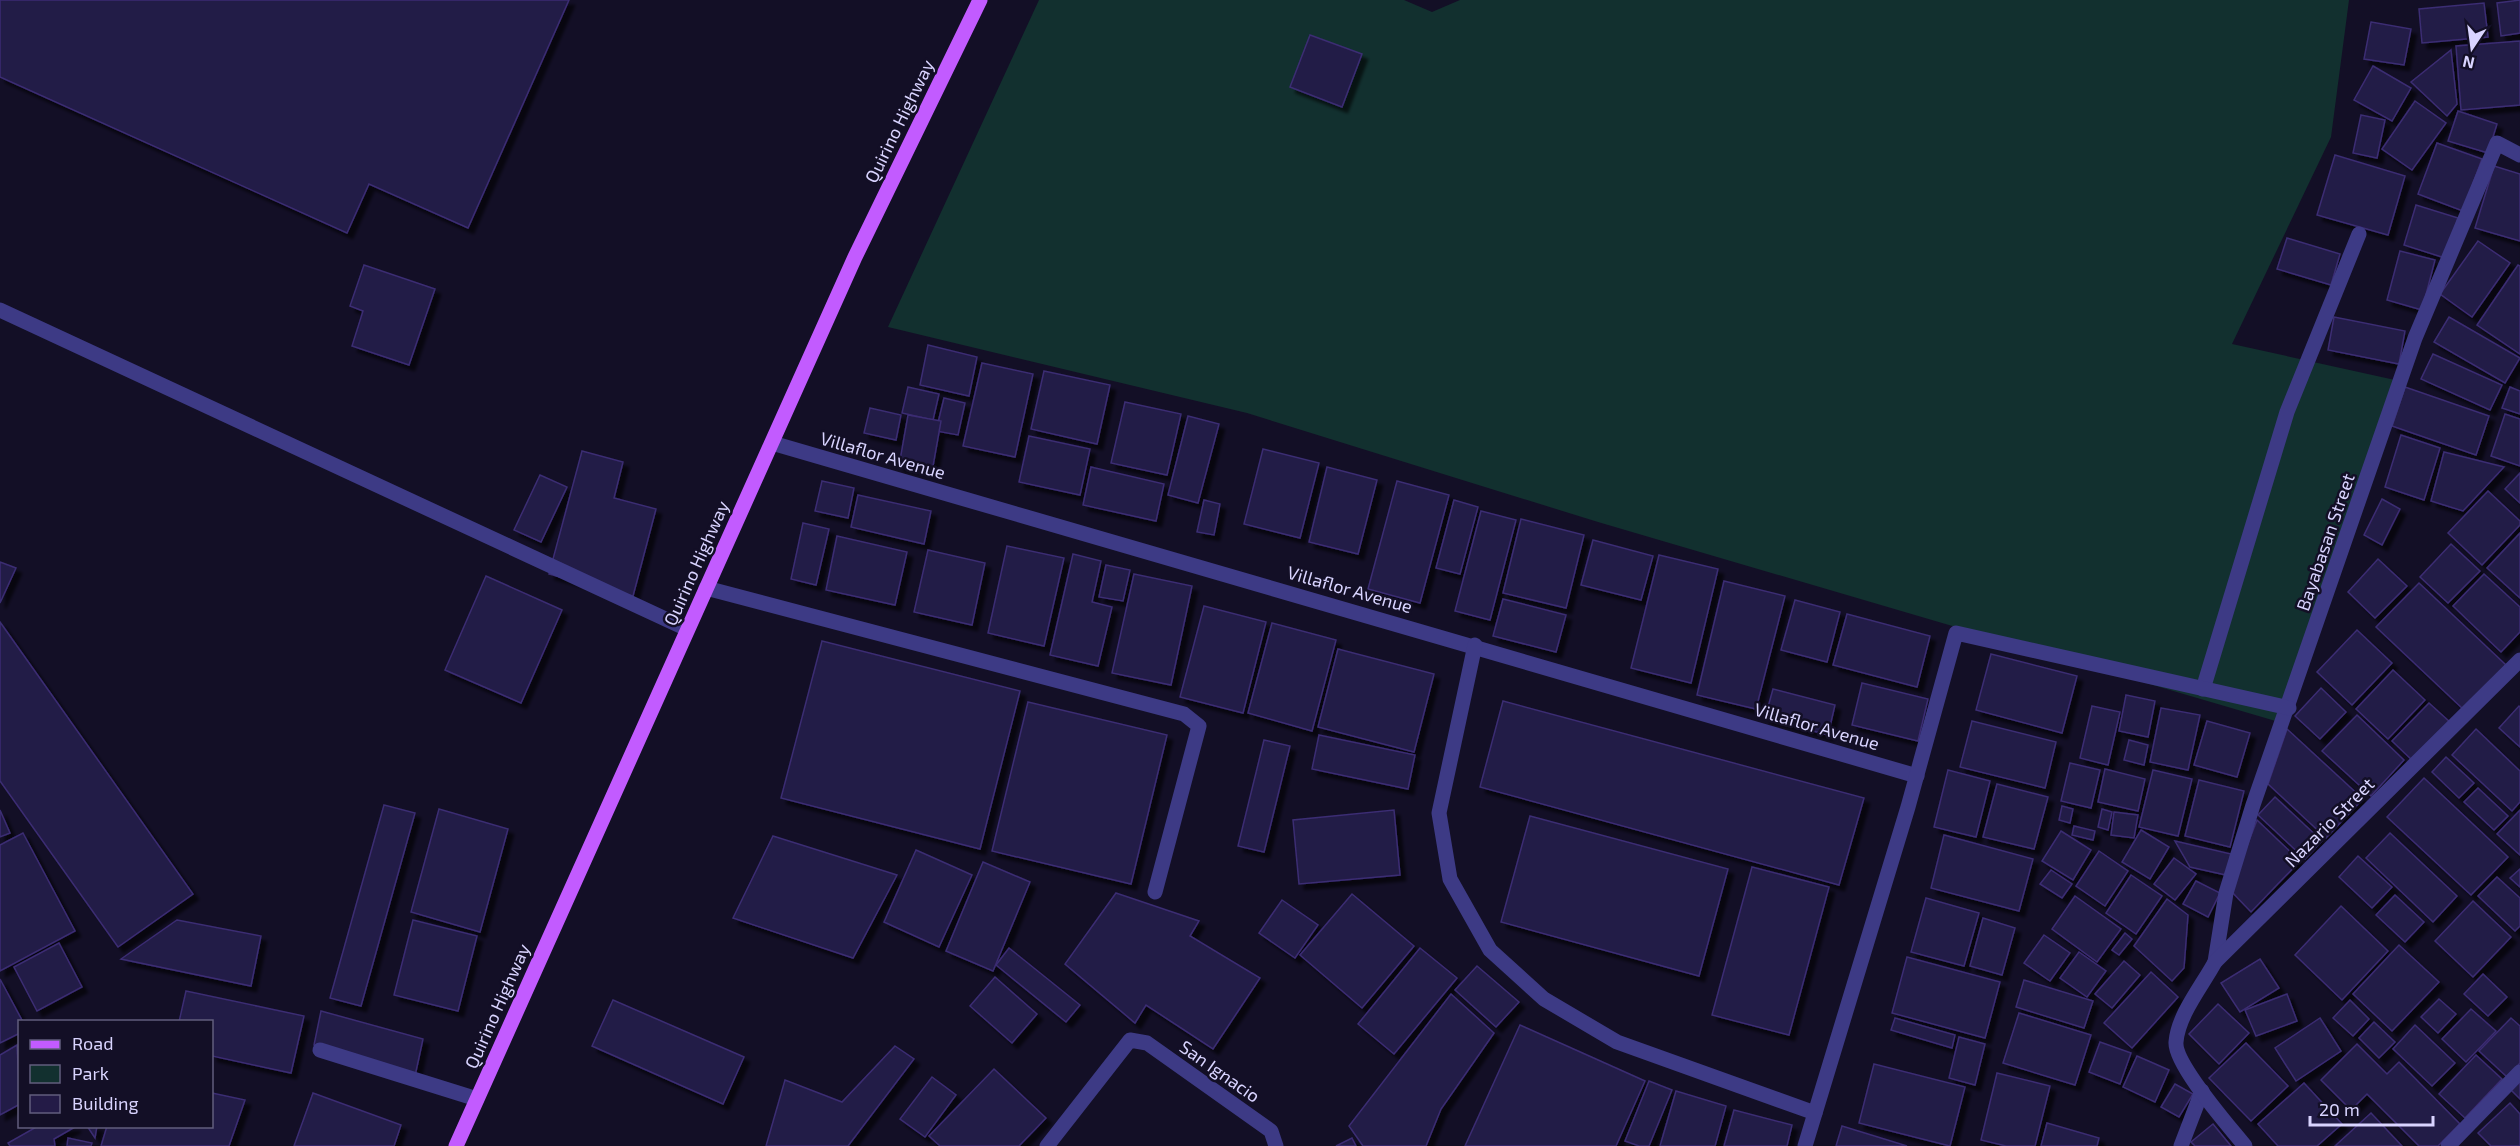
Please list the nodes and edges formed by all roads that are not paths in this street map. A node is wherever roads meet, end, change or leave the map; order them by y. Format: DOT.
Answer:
graph roads {
  1 [pos="980,0"];
  2 [pos="2520,155"];
  3 [pos="2359,234"];
  4 [pos="0,310"];
  5 [pos="772,443"];
  6 [pos="706,588"];
  7 [pos="687,629"];
  8 [pos="1475,645"];
  9 [pos="2520,660"];
  10 [pos="2203,689"];
  11 [pos="2289,708"];
  12 [pos="1917,776"];
  13 [pos="1155,892"];
  14 [pos="2215,962"];
  15 [pos="320,1050"];
  16 [pos="2520,1072"];
  17 [pos="2202,1091"];
  18 [pos="477,1100"];
  19 [pos="1815,1113"];
  20 [pos="456,1146"];
  21 [pos="1047,1146"];
  22 [pos="1276,1146"];
  23 [pos="1805,1146"];
  24 [pos="2181,1146"];
  25 [pos="2244,1146"];
  26 [pos="2448,1146"];
  1 -- 5 [label="main road, Quirino Highway"];
  2 -- 11 [label="street, Bayabasan Street"];
  3 -- 10 [label="street"];
  4 -- 7 [label="street"];
  5 -- 6 [label="main road, Quirino Highway"];
  5 -- 8 [label="street, Villaflor Avenue"];
  6 -- 7 [label="main road, Quirino Highway"];
  6 -- 13 [label="street"];
  7 -- 18 [label="main road, Quirino Highway"];
  8 -- 12 [label="street, Villaflor Avenue"];
  8 -- 19 [label="street"];
  9 -- 14 [label="street, Nazario Street"];
  10 -- 11 [label="street"];
  10 -- 12 [label="street"];
  11 -- 14 [label="street, Bayabasan Street"];
  12 -- 19 [label="street"];
  14 -- 17 [label="street, Nazario Street"];
  15 -- 18 [label="street"];
  16 -- 26 [label="street"];
  17 -- 24 [label="street"];
  17 -- 25 [label="street"];
  18 -- 20 [label="main road, Quirino Highway"];
  19 -- 23 [label="street"];
  21 -- 22 [label="street, San Ignacio"];
}
